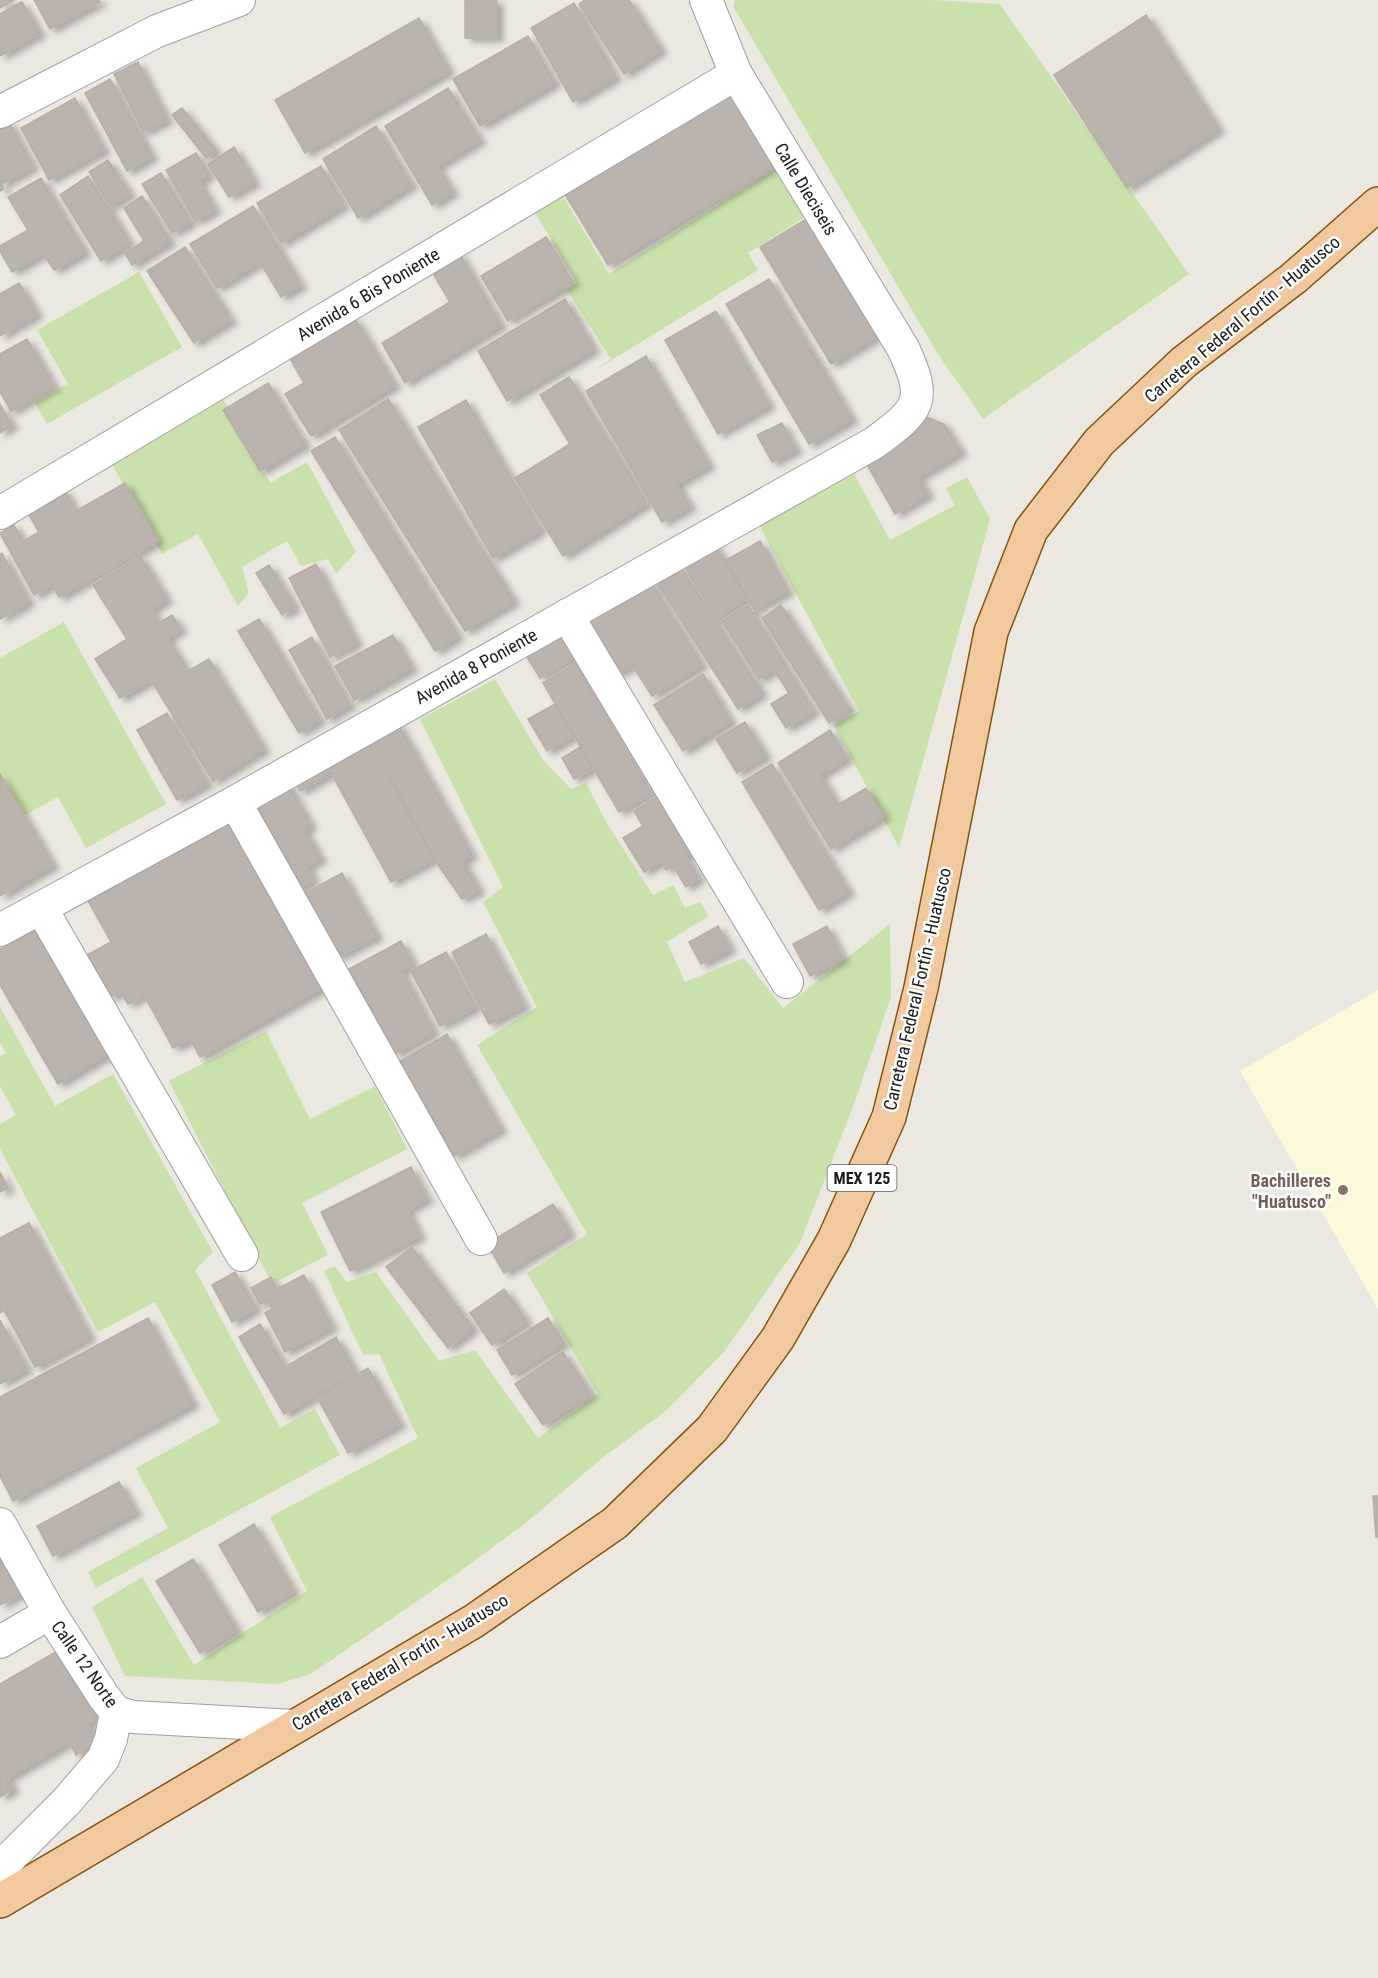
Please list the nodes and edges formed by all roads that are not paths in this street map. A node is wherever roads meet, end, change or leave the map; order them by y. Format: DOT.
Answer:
graph roads {
  1 [pos="239,0"];
  2 [pos="706,0"];
  3 [pos="736,74"];
  4 [pos="0,112"];
  5 [pos="1378,204"];
  6 [pos="915,374"];
  7 [pos="0,513"];
  8 [pos="567,615"];
  9 [pos="235,802"];
  10 [pos="41,908"];
  11 [pos="0,930"];
  12 [pos="787,982"];
  13 [pos="481,1239"];
  14 [pos="242,1255"];
  15 [pos="0,1524"];
  16 [pos="50,1612"];
  17 [pos="0,1642"];
  18 [pos="116,1712"];
  19 [pos="295,1726"];
  20 [pos="0,1868"];
  21 [pos="0,1901"];
  1 -- 4 [label="street"];
  2 -- 3 [label="street, Calle Dieciseis"];
  3 -- 6 [label="street, Calle Dieciseis"];
  3 -- 7 [label="street, Avenida 6 Bis Poniente"];
  5 -- 19 [label="main road, Carretera Federal Fortín - Huatusco / MEX 125"];
  6 -- 8 [label="street, Avenida 8 Poniente"];
  8 -- 9 [label="street, Avenida 8 Poniente"];
  8 -- 12 [label="street"];
  9 -- 10 [label="street, Avenida 8 Poniente"];
  9 -- 13 [label="street"];
  10 -- 11 [label="street, Avenida 8 Poniente"];
  10 -- 14 [label="street"];
  15 -- 16 [label="street, Calle 12 Norte"];
  16 -- 17 [label="street"];
  16 -- 18 [label="street, Calle 12 Norte"];
  18 -- 19 [label="street, Calle 12 Norte"];
  18 -- 20 [label="street"];
  19 -- 21 [label="main road, Carretera Federal Fortín - Huatusco / MEX 125"];
}
